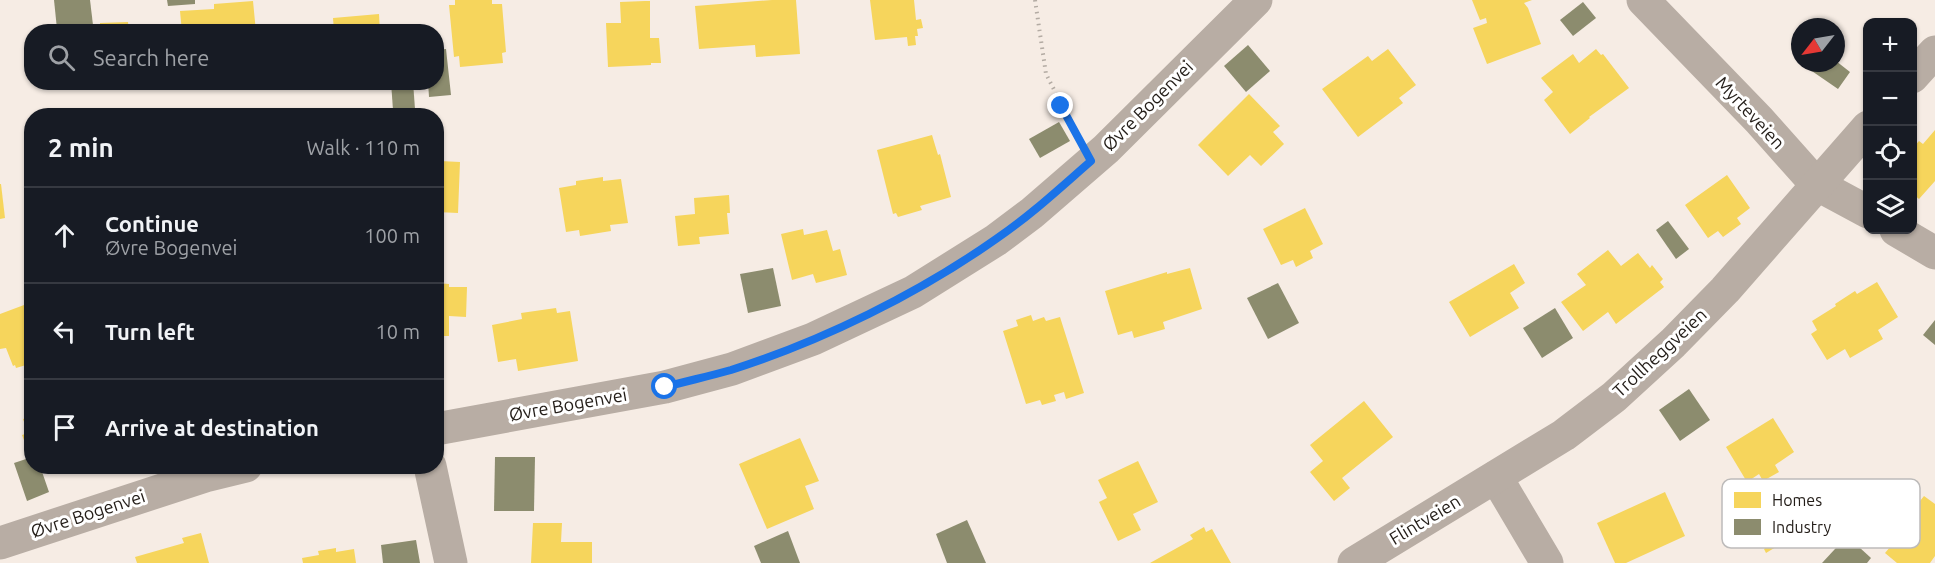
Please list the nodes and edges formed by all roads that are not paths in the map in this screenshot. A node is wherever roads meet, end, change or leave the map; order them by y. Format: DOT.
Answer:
graph roads {
  1 [pos="1256,0"];
  2 [pos="1643,0"];
  3 [pos="1935,52"];
  4 [pos="1917,72"];
  5 [pos="1863,132"];
  6 [pos="1816,184"];
  7 [pos="1863,209"];
  8 [pos="1903,234"];
  9 [pos="1935,253"];
  10 [pos="444,428"];
  11 [pos="213,474"];
  12 [pos="432,474"];
  13 [pos="1496,477"];
  14 [pos="0,543"];
  15 [pos="451,563"];
  16 [pos="1354,563"];
  17 [pos="1547,563"];
  1 -- 10 [label="street, Øvre Bogenvei"];
  2 -- 6 [label="street, Myrteveien"];
  3 -- 4 [label="street"];
  5 -- 6 [label="street, Trollheggveien"];
  6 -- 7 [label="street, Myrteveien"];
  6 -- 13 [label="street, Trollheggveien"];
  8 -- 9 [label="street"];
  11 -- 14 [label="street, Øvre Bogenvei"];
  12 -- 15 [label="street"];
  13 -- 16 [label="street, Flintveien"];
  13 -- 17 [label="street"];
}
